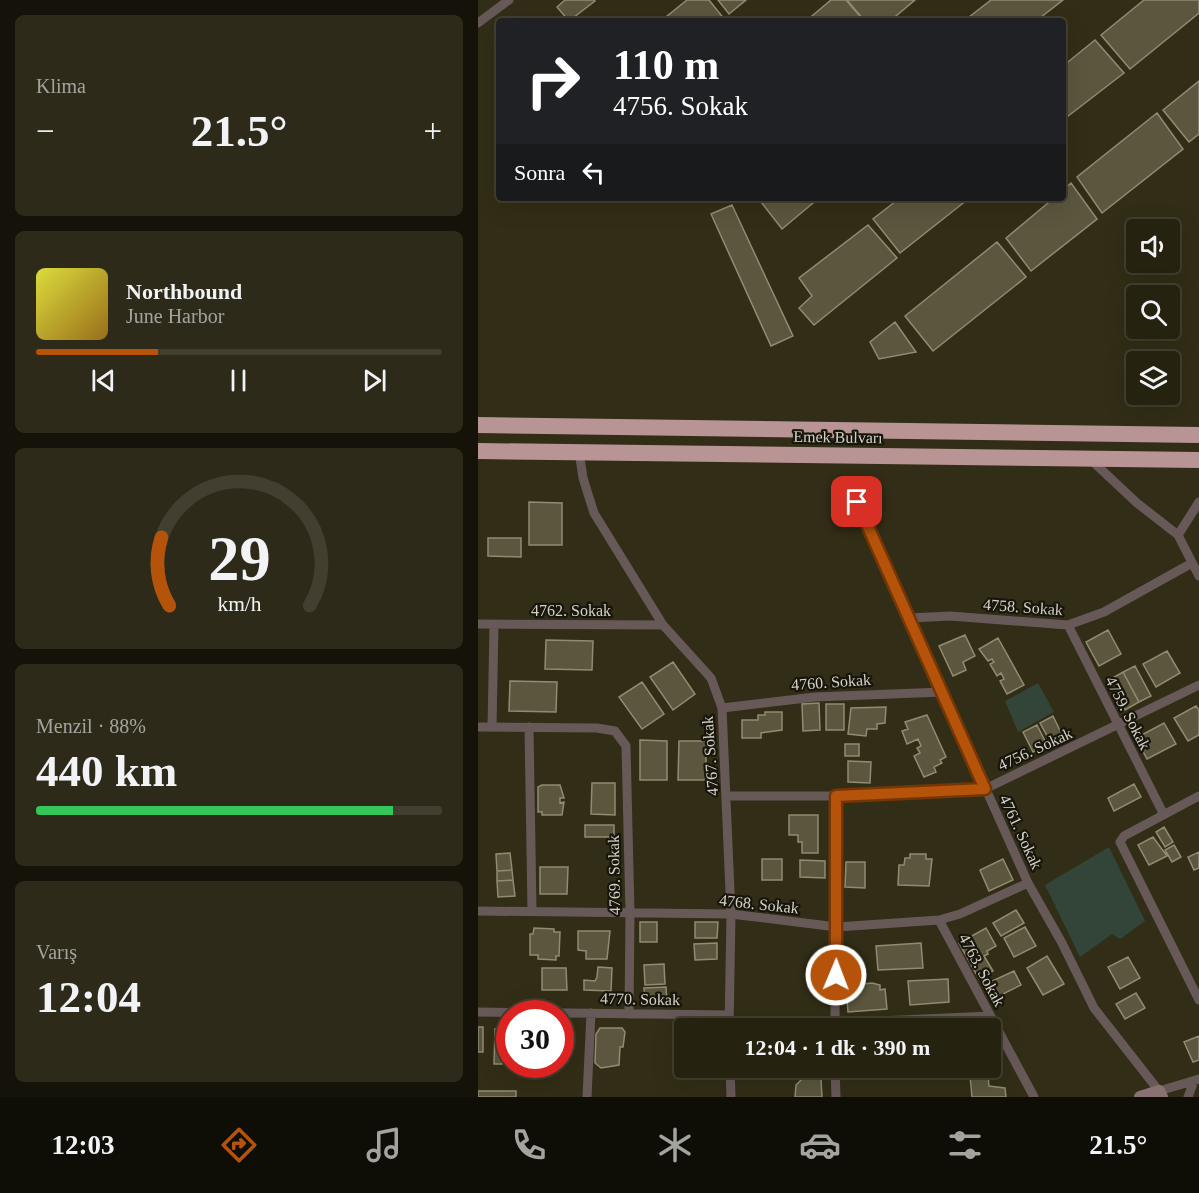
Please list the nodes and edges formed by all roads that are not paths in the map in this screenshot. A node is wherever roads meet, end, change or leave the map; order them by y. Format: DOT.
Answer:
graph roads {
  1 [pos="509,0"];
  2 [pos="478,23"];
  3 [pos="478,425"];
  4 [pos="1198,435"];
  5 [pos="478,451"];
  6 [pos="579,451"];
  7 [pos="1091,460"];
  8 [pos="1198,460"];
  9 [pos="857,502"];
  10 [pos="1198,502"];
  11 [pos="1178,536"];
  12 [pos="1192,562"];
  13 [pos="1198,576"];
  14 [pos="910,618"];
  15 [pos="478,624"];
  16 [pos="494,625"];
  17 [pos="663,625"];
  18 [pos="1068,625"];
  19 [pos="1198,685"];
  20 [pos="943,692"];
  21 [pos="722,708"];
  22 [pos="478,727"];
  23 [pos="492,727"];
  24 [pos="529,727"];
  25 [pos="1117,727"];
  26 [pos="985,789"];
  27 [pos="727,796"];
  28 [pos="836,796"];
  29 [pos="1198,796"];
  30 [pos="1163,813"];
  31 [pos="1028,883"];
  32 [pos="532,910"];
  33 [pos="478,911"];
  34 [pos="630,912"];
  35 [pos="731,914"];
  36 [pos="939,920"];
  37 [pos="837,927"];
  38 [pos="1198,1000"];
  39 [pos="478,1012"];
  40 [pos="590,1013"];
  41 [pos="629,1014"];
  42 [pos="729,1016"];
  43 [pos="990,1016"];
  44 [pos="835,1018"];
  45 [pos="959,1018"];
  46 [pos="730,1078"];
  47 [pos="835,1078"];
  48 [pos="1196,1080"];
  49 [pos="1160,1094"];
  50 [pos="587,1097"];
  51 [pos="731,1097"];
  52 [pos="836,1097"];
  53 [pos="1034,1097"];
  54 [pos="1140,1097"];
  55 [pos="1188,1097"];
  1 -- 2 [label="street"];
  3 -- 4 [label="highway, Emek Bulvarı"];
  5 -- 6 [label="highway, Emek Bulvarı"];
  6 -- 7 [label="highway, Emek Bulvarı"];
  6 -- 17 [label="street, 4767. Sokak"];
  7 -- 8 [label="highway, Emek Bulvarı"];
  7 -- 11 [label="street"];
  9 -- 14 [label="street, 4761. Sokak"];
  10 -- 11 [label="street"];
  11 -- 12 [label="street"];
  12 -- 13 [label="street"];
  12 -- 18 [label="street, 4758. Sokak"];
  14 -- 18 [label="street, 4758. Sokak"];
  14 -- 20 [label="street, 4761. Sokak"];
  15 -- 16 [label="street, 4762. Sokak"];
  16 -- 17 [label="street, 4762. Sokak"];
  16 -- 23 [label="street"];
  17 -- 21 [label="street, 4767. Sokak"];
  18 -- 25 [label="street, 4759. Sokak"];
  19 -- 25 [label="street, 4756. Sokak"];
  20 -- 21 [label="street, 4760. Sokak"];
  20 -- 26 [label="street, 4761. Sokak"];
  21 -- 27 [label="street, 4767. Sokak"];
  22 -- 23 [label="street"];
  23 -- 24 [label="street"];
  24 -- 32 [label="street"];
  24 -- 34 [label="street, 4769. Sokak"];
  25 -- 26 [label="street, 4756. Sokak"];
  25 -- 30 [label="street, 4759. Sokak"];
  26 -- 28 [label="street, 4756. Sokak"];
  26 -- 31 [label="street, 4761. Sokak"];
  27 -- 28 [label="street, 4756. Sokak"];
  27 -- 35 [label="street, 4767. Sokak"];
  28 -- 37 [label="street"];
  29 -- 30 [label="street"];
  30 -- 38 [label="street"];
  31 -- 36 [label="street, 4768. Sokak"];
  31 -- 49 [label="street, 4761. Sokak"];
  32 -- 33 [label="street, 4768. Sokak"];
  32 -- 34 [label="street, 4768. Sokak"];
  34 -- 35 [label="street, 4768. Sokak"];
  34 -- 41 [label="street, 4769. Sokak"];
  35 -- 37 [label="street, 4768. Sokak"];
  35 -- 42 [label="street, 4767. Sokak"];
  36 -- 37 [label="street, 4768. Sokak"];
  36 -- 43 [label="street, 4763. Sokak"];
  37 -- 44 [label="street"];
  39 -- 40 [label="street, 4770. Sokak"];
  40 -- 41 [label="street, 4770. Sokak"];
  40 -- 50 [label="street"];
  41 -- 42 [label="street, 4770. Sokak"];
  43 -- 45 [label="street"];
  43 -- 53 [label="street, 4763. Sokak"];
  46 -- 51 [label="street"];
  47 -- 52 [label="street"];
  48 -- 49 [label="street"];
  48 -- 55 [label="street"];
  49 -- 54 [label="main road"];
}
